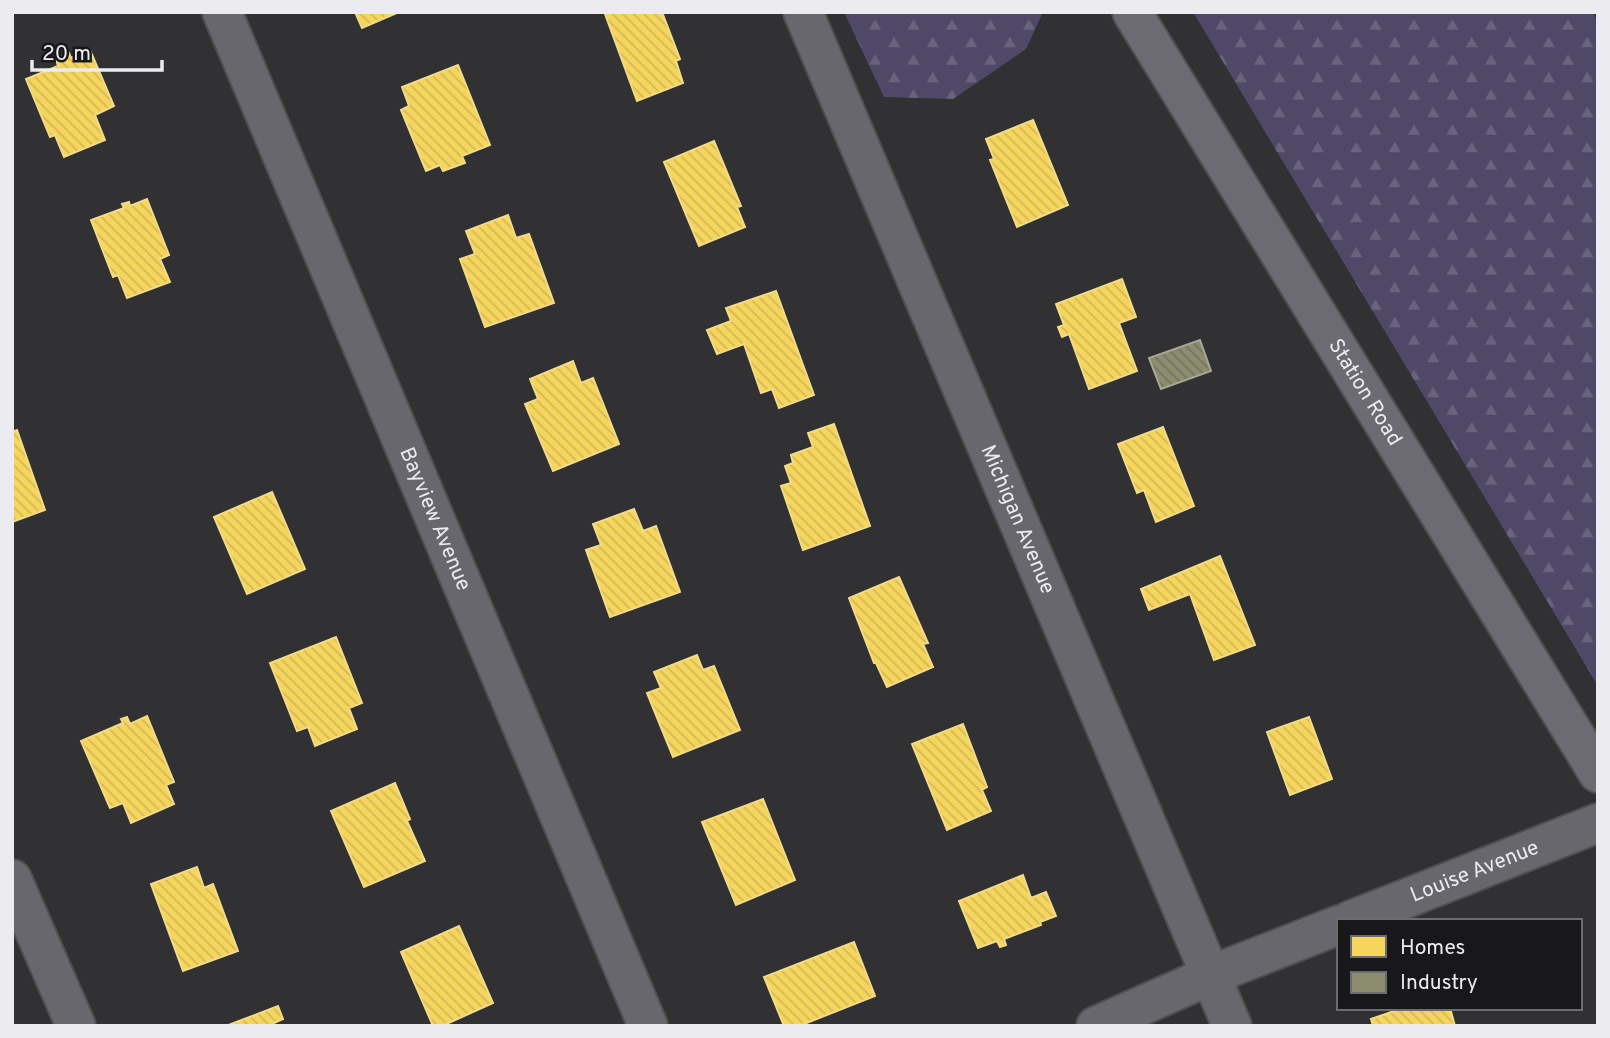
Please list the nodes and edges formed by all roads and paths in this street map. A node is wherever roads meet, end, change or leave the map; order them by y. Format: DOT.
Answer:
graph roads {
  1 [pos="222,12"];
  2 [pos="803,12"];
  3 [pos="1132,12"];
  4 [pos="1598,773"];
  5 [pos="1598,823"];
  6 [pos="12,879"];
  7 [pos="1354,919"];
  8 [pos="1337,926"];
  9 [pos="1211,975"];
  10 [pos="76,1026"];
  11 [pos="648,1026"];
  12 [pos="1096,1026"];
  13 [pos="1232,1026"];
  1 -- 11 [label="street, Bayview Avenue"];
  2 -- 9 [label="street, Michigan Avenue"];
  3 -- 4 [label="main road, Station Road"];
  5 -- 7 [label="street, Louise Avenue"];
  6 -- 10 [label="street"];
  8 -- 9 [label="street"];
  9 -- 12 [label="street"];
  9 -- 13 [label="street, Michigan Avenue"];
}
